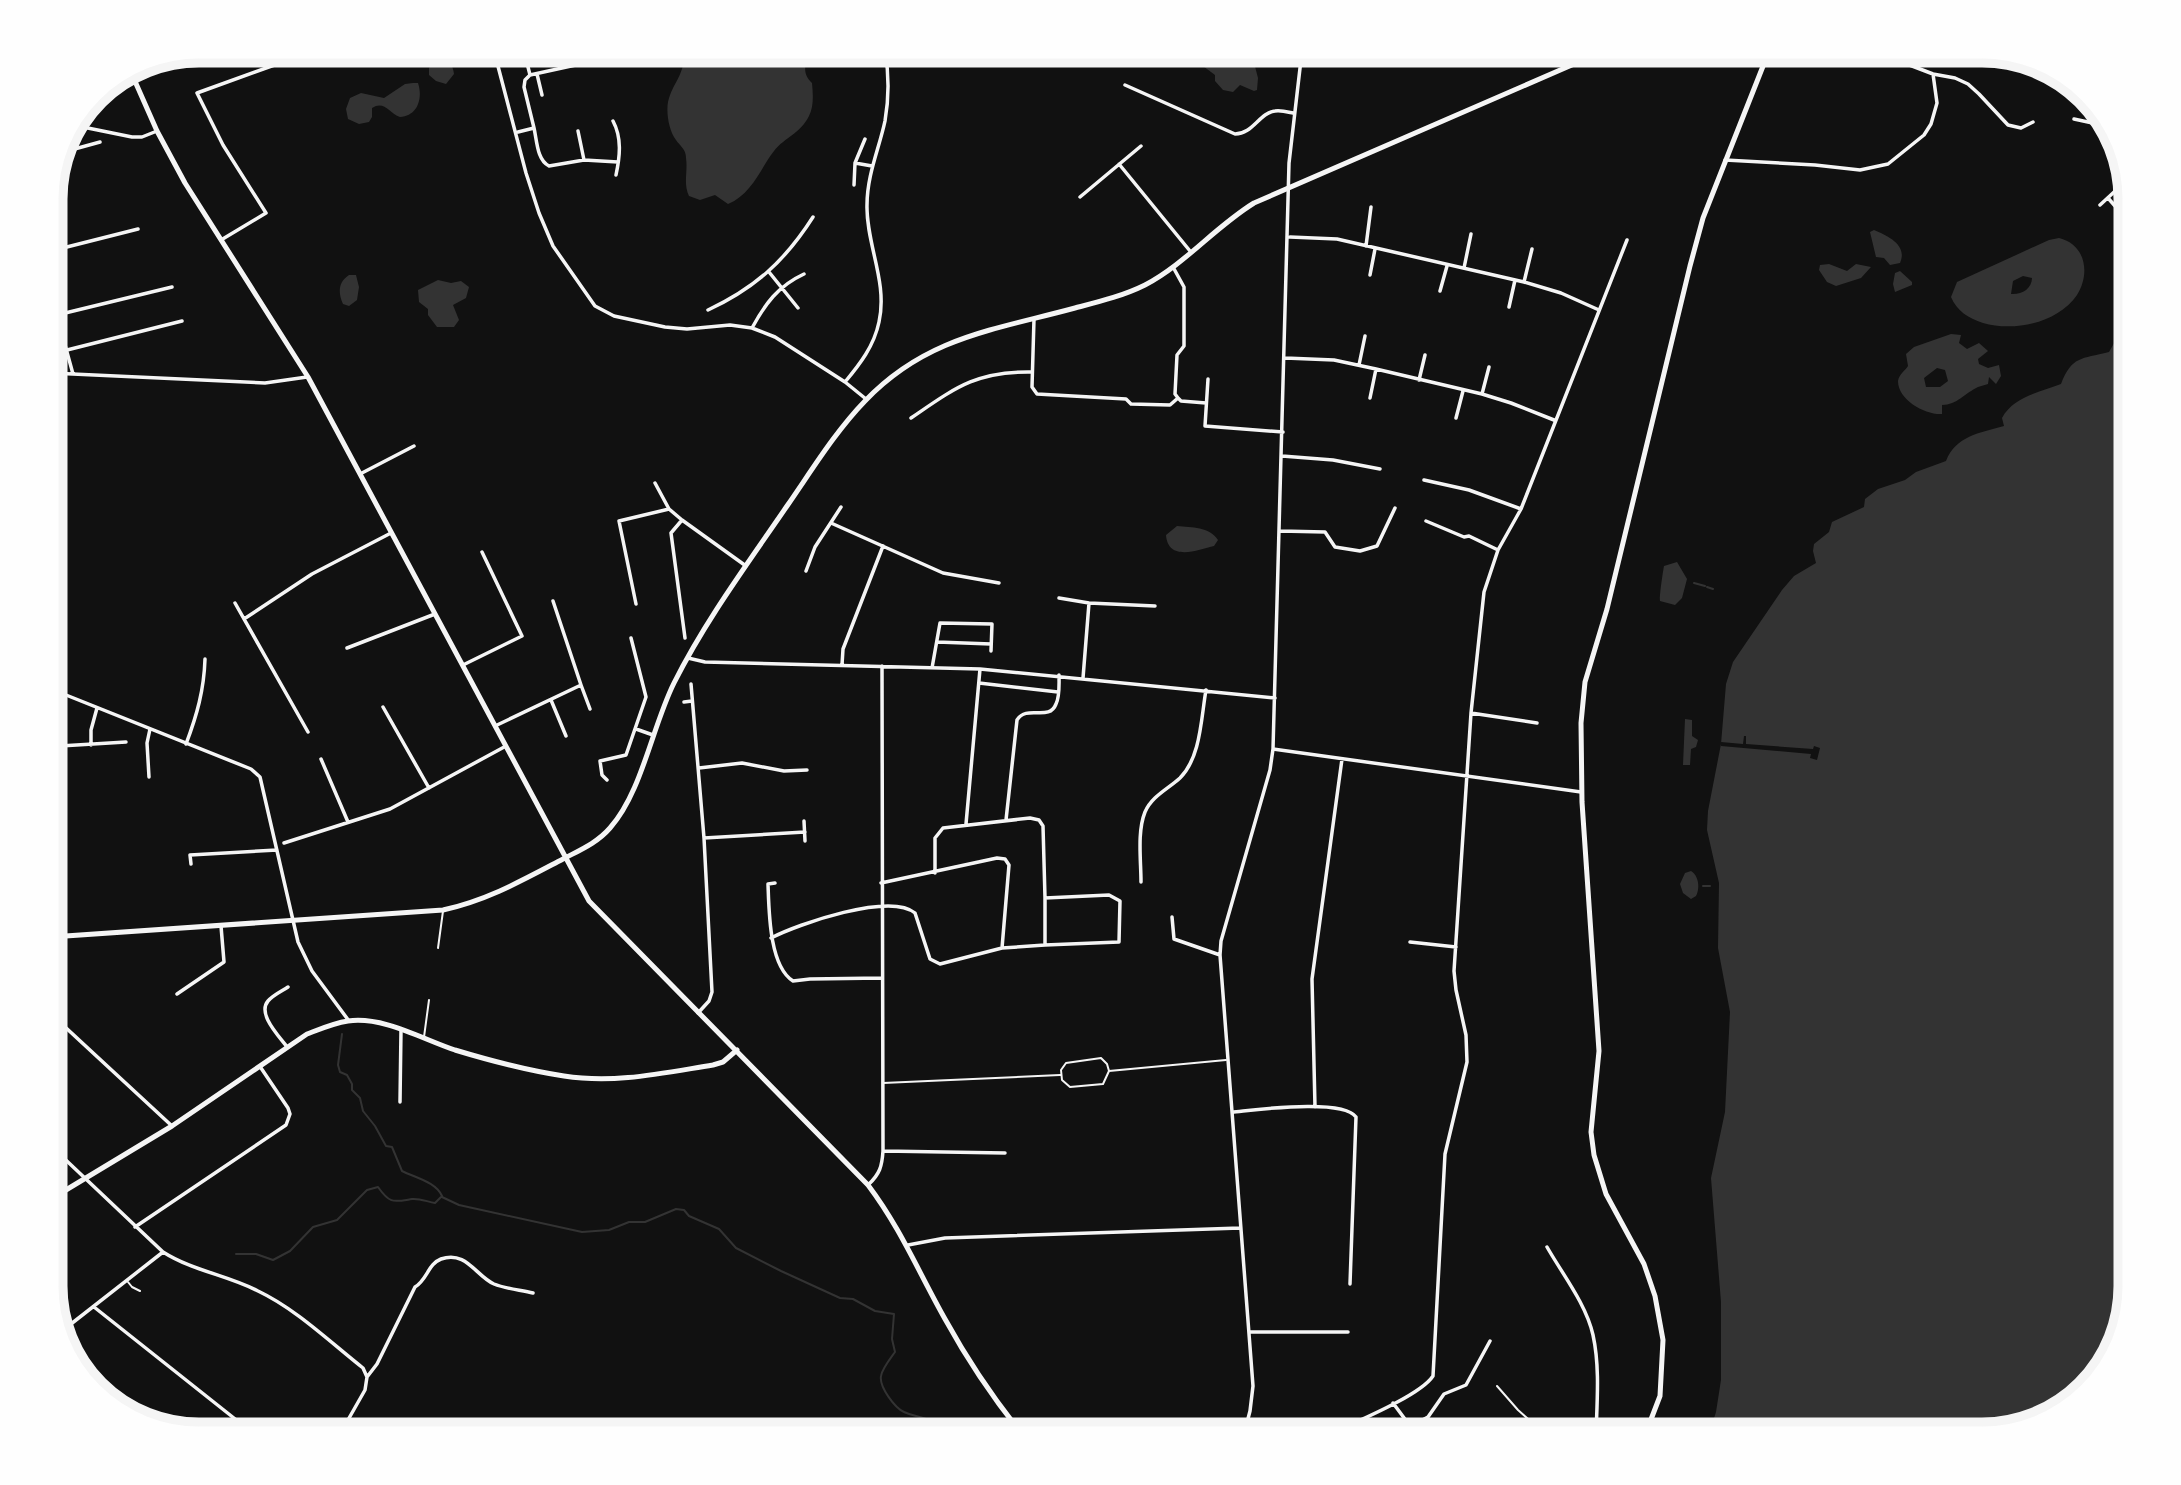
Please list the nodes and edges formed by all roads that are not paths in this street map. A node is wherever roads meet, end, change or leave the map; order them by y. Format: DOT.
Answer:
graph roads {
  1 [pos="280,63"];
  2 [pos="497,63"];
  3 [pos="527,63"];
  4 [pos="585,63"];
  5 [pos="886,63"];
  6 [pos="1300,63"];
  7 [pos="1576,63"];
  8 [pos="1764,63"];
  9 [pos="1908,63"];
  10 [pos="537,74"];
  11 [pos="1933,74"];
  12 [pos="530,75"];
  13 [pos="134,79"];
  14 [pos="1125,85"];
  15 [pos="542,95"];
  16 [pos="1293,113"];
  17 [pos="2074,119"];
  18 [pos="613,121"];
  19 [pos="2033,122"];
  20 [pos="2095,124"];
  21 [pos="84,127"];
  22 [pos="534,128"];
  23 [pos="157,131"];
  24 [pos="578,131"];
  25 [pos="517,132"];
  26 [pos="865,139"];
  27 [pos="100,142"];
  28 [pos="1141,146"];
  29 [pos="72,150"];
  30 [pos="584,160"];
  31 [pos="1725,160"];
  32 [pos="618,162"];
  33 [pos="855,163"];
  34 [pos="1119,164"];
  35 [pos="872,166"];
  36 [pos="616,175"];
  37 [pos="854,186"];
  38 [pos="1289,187"];
  39 [pos="2117,189"];
  40 [pos="1080,197"];
  41 [pos="2108,198"];
  42 [pos="2100,205"];
  43 [pos="1371,207"];
  44 [pos="2118,209"];
  45 [pos="813,217"];
  46 [pos="138,229"];
  47 [pos="1471,234"];
  48 [pos="1289,237"];
  49 [pos="222,240"];
  50 [pos="1627,240"];
  51 [pos="1366,246"];
  52 [pos="63,248"];
  53 [pos="1375,249"];
  54 [pos="1532,249"];
  55 [pos="1190,251"];
  56 [pos="1447,265"];
  57 [pos="1173,267"];
  58 [pos="1464,268"];
  59 [pos="769,272"];
  60 [pos="804,274"];
  61 [pos="1370,275"];
  62 [pos="1515,280"];
  63 [pos="1524,282"];
  64 [pos="172,287"];
  65 [pos="782,287"];
  66 [pos="1440,290"];
  67 [pos="798,307"];
  68 [pos="1508,307"];
  69 [pos="708,310"];
  70 [pos="1599,310"];
  71 [pos="63,314"];
  72 [pos="1034,319"];
  73 [pos="182,321"];
  74 [pos="752,328"];
  75 [pos="63,336"];
  76 [pos="1365,336"];
  77 [pos="67,350"];
  78 [pos="1425,355"];
  79 [pos="1285,358"];
  80 [pos="1359,365"];
  81 [pos="1489,367"];
  82 [pos="1376,369"];
  83 [pos="1032,372"];
  84 [pos="63,374"];
  85 [pos="74,374"];
  86 [pos="308,377"];
  87 [pos="1208,379"];
  88 [pos="1419,380"];
  89 [pos="845,382"];
  90 [pos="1463,391"];
  91 [pos="1482,394"];
  92 [pos="1178,398"];
  93 [pos="1370,398"];
  94 [pos="866,399"];
  95 [pos="1206,403"];
  96 [pos="911,418"];
  97 [pos="1456,418"];
  98 [pos="1555,421"];
  99 [pos="1283,432"];
  100 [pos="414,446"];
  101 [pos="1282,456"];
  102 [pos="1380,469"];
  103 [pos="359,474"];
  104 [pos="1424,480"];
  105 [pos="655,483"];
  106 [pos="841,507"];
  107 [pos="1395,508"];
  108 [pos="669,509"];
  109 [pos="1521,509"];
  110 [pos="682,520"];
  111 [pos="1426,521"];
  112 [pos="831,523"];
  113 [pos="1280,531"];
  114 [pos="391,533"];
  115 [pos="883,546"];
  116 [pos="1498,550"];
  117 [pos="482,552"];
  118 [pos="746,566"];
  119 [pos="806,571"];
  120 [pos="999,583"];
  121 [pos="1059,598"];
  122 [pos="553,601"];
  123 [pos="235,603"];
  124 [pos="1089,603"];
  125 [pos="636,604"];
  126 [pos="1155,606"];
  127 [pos="435,614"];
  128 [pos="244,619"];
  129 [pos="631,638"];
  130 [pos="685,638"];
  131 [pos="936,642"];
  132 [pos="991,644"];
  133 [pos="347,648"];
  134 [pos="991,651"];
  135 [pos="688,658"];
  136 [pos="205,659"];
  137 [pos="463,665"];
  138 [pos="842,665"];
  139 [pos="882,666"];
  140 [pos="932,667"];
  141 [pos="980,669"];
  142 [pos="1059,675"];
  143 [pos="1083,678"];
  144 [pos="979,683"];
  145 [pos="691,684"];
  146 [pos="581,685"];
  147 [pos="1206,691"];
  148 [pos="1058,692"];
  149 [pos="63,695"];
  150 [pos="1275,698"];
  151 [pos="551,700"];
  152 [pos="692,701"];
  153 [pos="684,702"];
  154 [pos="383,707"];
  155 [pos="97,708"];
  156 [pos="590,709"];
  157 [pos="1471,713"];
  158 [pos="1538,723"];
  159 [pos="495,726"];
  160 [pos="150,729"];
  161 [pos="636,729"];
  162 [pos="309,732"];
  163 [pos="653,735"];
  164 [pos="566,736"];
  165 [pos="126,743"];
  166 [pos="186,744"];
  167 [pos="91,745"];
  168 [pos="506,746"];
  169 [pos="63,747"];
  170 [pos="1273,749"];
  171 [pos="321,759"];
  172 [pos="1342,759"];
  173 [pos="699,768"];
  174 [pos="807,770"];
  175 [pos="1466,776"];
  176 [pos="149,777"];
  177 [pos="607,780"];
  178 [pos="429,788"];
  179 [pos="1581,792"];
  180 [pos="1006,820"];
  181 [pos="804,821"];
  182 [pos="348,822"];
  183 [pos="966,824"];
  184 [pos="805,832"];
  185 [pos="704,838"];
  186 [pos="805,841"];
  187 [pos="284,843"];
  188 [pos="277,850"];
  189 [pos="566,857"];
  190 [pos="191,864"];
  191 [pos="935,873"];
  192 [pos="1141,882"];
  193 [pos="775,883"];
  194 [pos="881,883"];
  195 [pos="1045,898"];
  196 [pos="882,907"];
  197 [pos="443,910"];
  198 [pos="1172,917"];
  199 [pos="293,921"];
  200 [pos="221,926"];
  201 [pos="63,936"];
  202 [pos="771,938"];
  203 [pos="1410,942"];
  204 [pos="1045,945"];
  205 [pos="1456,947"];
  206 [pos="438,948"];
  207 [pos="1002,948"];
  208 [pos="1220,956"];
  209 [pos="883,978"];
  210 [pos="288,987"];
  211 [pos="177,994"];
  212 [pos="429,1000"];
  213 [pos="698,1013"];
  214 [pos="348,1021"];
  215 [pos="63,1025"];
  216 [pos="401,1030"];
  217 [pos="423,1039"];
  218 [pos="288,1049"];
  219 [pos="737,1050"];
  220 [pos="1227,1060"];
  221 [pos="261,1068"];
  222 [pos="1109,1071"];
  223 [pos="1060,1075"];
  224 [pos="883,1083"];
  225 [pos="400,1102"];
  226 [pos="1315,1107"];
  227 [pos="1232,1112"];
  228 [pos="172,1126"];
  229 [pos="883,1151"];
  230 [pos="1005,1153"];
  231 [pos="63,1157"];
  232 [pos="85,1178"];
  233 [pos="868,1185"];
  234 [pos="63,1192"];
  235 [pos="135,1227"];
  236 [pos="1240,1228"];
  237 [pos="908,1245"];
  238 [pos="1547,1248"];
  239 [pos="163,1252"];
  240 [pos="128,1281"];
  241 [pos="1350,1284"];
  242 [pos="140,1291"];
  243 [pos="533,1293"];
  244 [pos="94,1307"];
  245 [pos="69,1326"];
  246 [pos="1249,1332"];
  247 [pos="1348,1332"];
  248 [pos="1490,1341"];
  249 [pos="367,1377"];
  250 [pos="1497,1386"];
  251 [pos="1393,1403"];
  252 [pos="239,1422"];
  253 [pos="347,1422"];
  254 [pos="1013,1422"];
  255 [pos="1247,1422"];
  256 [pos="1354,1422"];
  257 [pos="1408,1422"];
  258 [pos="1419,1422"];
  259 [pos="1532,1422"];
  260 [pos="1596,1422"];
  261 [pos="1650,1422"];
  1 -- 49 [label="street"];
  2 -- 25 [label="street"];
  3 -- 12 [label="street"];
  4 -- 10 [label="street"];
  5 -- 35 [label="street"];
  6 -- 16 [label="street"];
  7 -- 38 [label="street"];
  8 -- 31 [label="street"];
  9 -- 11 [label="street"];
  10 -- 12 [label="street"];
  10 -- 15 [label="street"];
  11 -- 19 [label="street"];
  11 -- 31 [label="street"];
  12 -- 22 [label="street"];
  13 -- 23 [label="street"];
  14 -- 16 [label="street"];
  16 -- 38 [label="street"];
  17 -- 20 [label="street"];
  18 -- 32 [label="street"];
  21 -- 23 [label="street"];
  22 -- 25 [label="street"];
  22 -- 30 [label="street"];
  23 -- 49 [label="street"];
  24 -- 30 [label="street"];
  25 -- 74 [label="street"];
  26 -- 33 [label="street"];
  27 -- 29 [label="street"];
  28 -- 34 [label="street"];
  30 -- 32 [label="street"];
  31 -- 179 [label="street"];
  32 -- 36 [label="street"];
  33 -- 35 [label="street"];
  33 -- 37 [label="street"];
  34 -- 40 [label="street"];
  34 -- 55 [label="street"];
  35 -- 89 [label="street"];
  38 -- 48 [label="street"];
  38 -- 55 [label="street"];
  39 -- 41 [label="street"];
  41 -- 42 [label="street"];
  41 -- 44 [label="street"];
  43 -- 51 [label="street"];
  45 -- 59 [label="street"];
  46 -- 52 [label="street"];
  47 -- 58 [label="street"];
  48 -- 51 [label="street"];
  48 -- 79 [label="street"];
  49 -- 86 [label="street"];
  50 -- 70 [label="street"];
  51 -- 53 [label="street"];
  53 -- 56 [label="street"];
  53 -- 61 [label="street"];
  54 -- 63 [label="street"];
  55 -- 57 [label="street"];
  56 -- 58 [label="street"];
  56 -- 66 [label="street"];
  57 -- 72 [label="street"];
  57 -- 92 [label="street"];
  58 -- 62 [label="street"];
  59 -- 65 [label="street"];
  59 -- 69 [label="street"];
  60 -- 65 [label="street"];
  62 -- 63 [label="street"];
  62 -- 68 [label="street"];
  63 -- 70 [label="street"];
  64 -- 71 [label="street"];
  65 -- 67 [label="street"];
  65 -- 74 [label="street"];
  70 -- 98 [label="street"];
  72 -- 83 [label="street"];
  72 -- 94 [label="street"];
  73 -- 77 [label="street"];
  74 -- 89 [label="street"];
  75 -- 77 [label="street"];
  76 -- 80 [label="street"];
  77 -- 85 [label="street"];
  78 -- 88 [label="street"];
  79 -- 80 [label="street"];
  79 -- 99 [label="street"];
  80 -- 82 [label="street"];
  81 -- 91 [label="street"];
  82 -- 88 [label="street"];
  82 -- 93 [label="street"];
  83 -- 92 [label="street"];
  83 -- 96 [label="street"];
  84 -- 85 [label="street"];
  85 -- 86 [label="street"];
  86 -- 103 [label="street"];
  87 -- 95 [label="street"];
  88 -- 90 [label="street"];
  89 -- 94 [label="street"];
  90 -- 91 [label="street"];
  90 -- 97 [label="street"];
  91 -- 98 [label="street"];
  92 -- 95 [label="street"];
  94 -- 118 [label="street"];
  95 -- 99 [label="street"];
  98 -- 109 [label="street"];
  99 -- 101 [label="street"];
  100 -- 103 [label="street"];
  101 -- 102 [label="street"];
  101 -- 113 [label="street"];
  103 -- 114 [label="street"];
  104 -- 109 [label="street"];
  105 -- 108 [label="street"];
  106 -- 112 [label="street"];
  107 -- 113 [label="street"];
  108 -- 110 [label="street"];
  108 -- 125 [label="street"];
  109 -- 116 [label="street"];
  110 -- 118 [label="street"];
  110 -- 130 [label="street"];
  111 -- 116 [label="street"];
  112 -- 115 [label="street"];
  112 -- 119 [label="street"];
  113 -- 150 [label="street"];
  114 -- 127 [label="street"];
  114 -- 128 [label="street"];
  115 -- 120 [label="street"];
  115 -- 138 [label="street"];
  116 -- 157 [label="street"];
  117 -- 137 [label="street"];
  118 -- 135 [label="street"];
  121 -- 124 [label="street"];
  122 -- 146 [label="street"];
  123 -- 128 [label="street"];
  124 -- 126 [label="street"];
  124 -- 143 [label="street"];
  127 -- 133 [label="street"];
  127 -- 137 [label="street"];
  128 -- 162 [label="street"];
  129 -- 161 [label="street"];
  131 -- 132 [label="street"];
  131 -- 132 [label="street"];
  131 -- 140 [label="street"];
  132 -- 134 [label="street"];
  135 -- 138 [label="street"];
  135 -- 163 [label="street"];
  136 -- 166 [label="street"];
  137 -- 159 [label="street"];
  138 -- 139 [label="street"];
  139 -- 140 [label="street"];
  139 -- 194 [label="street"];
  140 -- 141 [label="street"];
  141 -- 142 [label="street"];
  141 -- 144 [label="street"];
  142 -- 143 [label="street"];
  142 -- 148 [label="street"];
  143 -- 147 [label="street"];
  144 -- 148 [label="street"];
  144 -- 183 [label="street"];
  145 -- 152 [label="street"];
  146 -- 151 [label="street"];
  146 -- 156 [label="street"];
  147 -- 150 [label="street"];
  147 -- 192 [label="street"];
  148 -- 180 [label="street"];
  149 -- 155 [label="street"];
  150 -- 170 [label="street"];
  151 -- 159 [label="street"];
  151 -- 164 [label="street"];
  152 -- 153 [label="street"];
  152 -- 173 [label="street"];
  154 -- 178 [label="street"];
  155 -- 160 [label="street"];
  155 -- 167 [label="street"];
  157 -- 158 [label="street"];
  157 -- 175 [label="street"];
  159 -- 168 [label="street"];
  160 -- 166 [label="street"];
  160 -- 176 [label="street"];
  161 -- 163 [label="street"];
  161 -- 177 [label="street"];
  163 -- 189 [label="street"];
  165 -- 167 [label="street"];
  166 -- 188 [label="street"];
  167 -- 169 [label="street"];
  168 -- 178 [label="street"];
  168 -- 189 [label="street"];
  170 -- 172 [label="street"];
  170 -- 208 [label="street"];
  171 -- 182 [label="street"];
  172 -- 175 [label="street"];
  172 -- 226 [label="street"];
  173 -- 174 [label="street"];
  173 -- 185 [label="street"];
  175 -- 179 [label="street"];
  175 -- 205 [label="street"];
  178 -- 182 [label="street"];
  179 -- 261 [label="street"];
  180 -- 183 [label="street"];
  180 -- 195 [label="street"];
  181 -- 184 [label="street"];
  182 -- 187 [label="street"];
  183 -- 191 [label="street"];
  184 -- 185 [label="street"];
  184 -- 186 [label="street"];
  185 -- 213 [label="street"];
  188 -- 190 [label="street"];
  188 -- 199 [label="street"];
  189 -- 197 [label="street"];
  189 -- 213 [label="street"];
  191 -- 194 [label="street"];
  191 -- 207 [label="street"];
  193 -- 202 [label="street"];
  194 -- 196 [label="street"];
  195 -- 204 [label="street"];
  195 -- 204 [label="street"];
  196 -- 202 [label="street"];
  196 -- 207 [label="street"];
  196 -- 209 [label="street"];
  197 -- 199 [label="street"];
  197 -- 206 [label="lane"];
  198 -- 208 [label="street"];
  199 -- 200 [label="street"];
  199 -- 214 [label="street"];
  200 -- 201 [label="street"];
  200 -- 211 [label="street"];
  202 -- 209 [label="street"];
  203 -- 205 [label="street"];
  204 -- 207 [label="street"];
  205 -- 251 [label="street"];
  208 -- 220 [label="street"];
  209 -- 224 [label="street"];
  210 -- 218 [label="street"];
  212 -- 217 [label="lane"];
  213 -- 219 [label="street"];
  214 -- 216 [label="street"];
  214 -- 218 [label="street"];
  215 -- 228 [label="street"];
  216 -- 217 [label="street"];
  216 -- 225 [label="street"];
  217 -- 219 [label="street"];
  218 -- 221 [label="street"];
  219 -- 233 [label="street"];
  220 -- 222 [label="lane"];
  220 -- 227 [label="street"];
  221 -- 228 [label="street"];
  221 -- 235 [label="street"];
  222 -- 223 [label="lane"];
  222 -- 223 [label="lane"];
  223 -- 224 [label="lane"];
  224 -- 229 [label="street"];
  226 -- 227 [label="street"];
  226 -- 241 [label="street"];
  227 -- 236 [label="street"];
  228 -- 232 [label="street"];
  229 -- 230 [label="street"];
  229 -- 233 [label="street"];
  231 -- 232 [label="street"];
  232 -- 234 [label="street"];
  232 -- 235 [label="street"];
  233 -- 237 [label="street"];
  235 -- 239 [label="street"];
  236 -- 237 [label="street"];
  236 -- 246 [label="street"];
  237 -- 254 [label="street"];
  238 -- 260 [label="street"];
  239 -- 240 [label="street"];
  239 -- 249 [label="street"];
  240 -- 242 [label="lane"];
  240 -- 244 [label="street"];
  243 -- 249 [label="street"];
  244 -- 245 [label="street"];
  244 -- 252 [label="street"];
  246 -- 247 [label="street"];
  246 -- 255 [label="street"];
  248 -- 258 [label="street"];
  249 -- 253 [label="street"];
  250 -- 259 [label="lane"];
  251 -- 256 [label="street"];
  251 -- 257 [label="street"];
}
